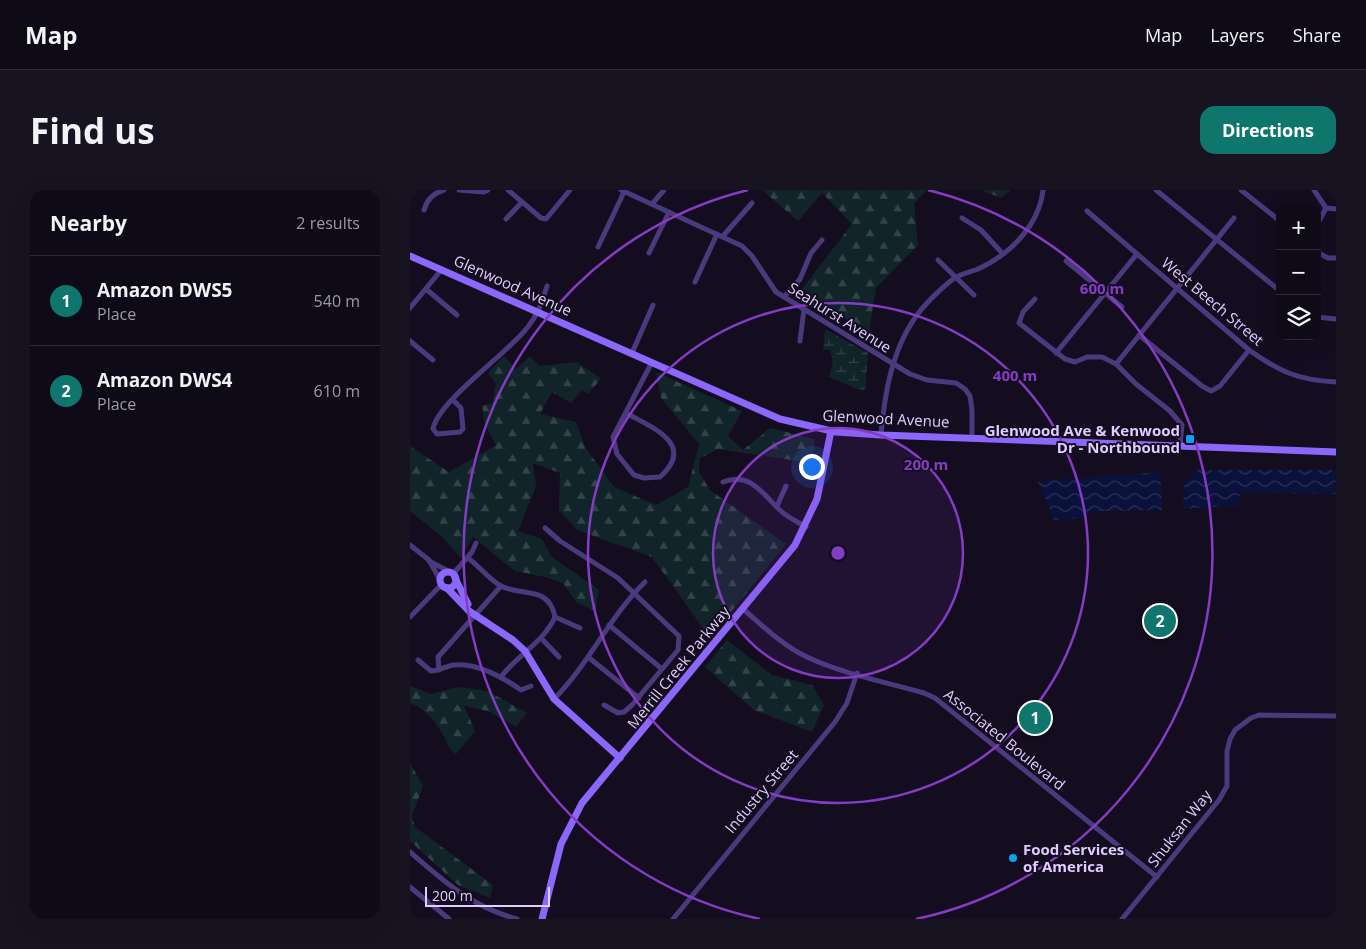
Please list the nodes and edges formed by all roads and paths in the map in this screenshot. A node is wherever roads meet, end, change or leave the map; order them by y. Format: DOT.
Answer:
graph roads {
  1 [pos="444,190"];
  2 [pos="460,190"];
  3 [pos="488,190"];
  4 [pos="508,190"];
  5 [pos="570,190"];
  6 [pos="664,190"];
  7 [pos="1043,190"];
  8 [pos="1156,190"];
  9 [pos="1241,190"];
  10 [pos="1314,190"];
  11 [pos="622,191"];
  12 [pos="522,202"];
  13 [pos="752,203"];
  14 [pos="652,204"];
  15 [pos="1326,208"];
  16 [pos="1336,209"];
  17 [pos="424,210"];
  18 [pos="1087,211"];
  19 [pos="669,212"];
  20 [pos="1321,217"];
  21 [pos="962,218"];
  22 [pos="1234,218"];
  23 [pos="1276,218"];
  24 [pos="506,219"];
  25 [pos="717,234"];
  26 [pos="723,236"];
  27 [pos="822,240"];
  28 [pos="1217,240"];
  29 [pos="598,248"];
  30 [pos="649,253"];
  31 [pos="1003,254"];
  32 [pos="1137,254"];
  33 [pos="1321,254"];
  34 [pos="410,256"];
  35 [pos="1336,258"];
  36 [pos="938,260"];
  37 [pos="1066,260"];
  38 [pos="442,269"];
  39 [pos="956,277"];
  40 [pos="695,282"];
  41 [pos="547,286"];
  42 [pos="1276,288"];
  43 [pos="426,289"];
  44 [pos="1177,289"];
  45 [pos="1105,292"];
  46 [pos="974,295"];
  47 [pos="784,297"];
  48 [pos="1035,299"];
  49 [pos="653,305"];
  50 [pos="1122,307"];
  51 [pos="410,308"];
  52 [pos="804,310"];
  53 [pos="538,311"];
  54 [pos="457,314"];
  55 [pos="1321,317"];
  56 [pos="1336,319"];
  57 [pos="1139,335"];
  58 [pos="410,341"];
  59 [pos="800,341"];
  60 [pos="1250,350"];
  61 [pos="632,353"];
  62 [pos="1056,353"];
  63 [pos="433,360"];
  64 [pos="652,362"];
  65 [pos="1116,364"];
  66 [pos="893,365"];
  67 [pos="1336,382"];
  68 [pos="453,400"];
  69 [pos="626,413"];
  70 [pos="831,431"];
  71 [pos="881,435"];
  72 [pos="972,437"];
  73 [pos="1180,446"];
  74 [pos="1336,452"];
  75 [pos="723,482"];
  76 [pos="786,486"];
  77 [pos="777,506"];
  78 [pos="806,527"];
  79 [pos="545,528"];
  80 [pos="476,543"];
  81 [pos="410,546"];
  82 [pos="468,558"];
  83 [pos="429,560"];
  84 [pos="453,575"];
  85 [pos="645,582"];
  86 [pos="442,584"];
  87 [pos="500,586"];
  88 [pos="634,592"];
  89 [pos="743,609"];
  90 [pos="475,614"];
  91 [pos="410,617"];
  92 [pos="555,617"];
  93 [pos="609,625"];
  94 [pos="580,628"];
  95 [pos="541,638"];
  96 [pos="525,652"];
  97 [pos="560,657"];
  98 [pos="588,657"];
  99 [pos="418,660"];
  100 [pos="662,669"];
  101 [pos="439,670"];
  102 [pos="857,673"];
  103 [pos="501,676"];
  104 [pos="531,686"];
  105 [pos="639,698"];
  106 [pos="554,699"];
  107 [pos="604,705"];
  108 [pos="1336,716"];
  109 [pos="620,758"];
  110 [pos="410,852"];
  111 [pos="1156,877"];
  112 [pos="410,887"];
  113 [pos="493,916"];
  114 [pos="449,919"];
  115 [pos="517,919"];
  116 [pos="542,919"];
  117 [pos="673,919"];
  118 [pos="1122,919"];
  1 -- 17 [label="street"];
  2 -- 3 [label="street"];
  4 -- 12 [label="street"];
  5 -- 12 [label="street"];
  6 -- 14 [label="street"];
  7 -- 31 [label="street"];
  8 -- 28 [label="street"];
  9 -- 23 [label="street"];
  10 -- 15 [label="street"];
  11 -- 14 [label="street, Seahurst Avenue"];
  11 -- 29 [label="street"];
  12 -- 24 [label="street"];
  13 -- 26 [label="street"];
  14 -- 19 [label="street, Seahurst Avenue"];
  15 -- 16 [label="street"];
  15 -- 20 [label="street"];
  18 -- 32 [label="street, West Beech Street"];
  19 -- 25 [label="street, Seahurst Avenue"];
  19 -- 30 [label="street"];
  21 -- 31 [label="street"];
  22 -- 28 [label="street"];
  25 -- 26 [label="street, Seahurst Avenue"];
  25 -- 40 [label="street"];
  26 -- 47 [label="street, Seahurst Avenue"];
  27 -- 47 [label="street"];
  28 -- 42 [label="street"];
  28 -- 44 [label="street"];
  31 -- 39 [label="street"];
  32 -- 44 [label="street, West Beech Street"];
  32 -- 45 [label="street"];
  33 -- 35 [label="street"];
  34 -- 38 [label="street, Glenwood Avenue"];
  36 -- 39 [label="street"];
  37 -- 45 [label="street"];
  38 -- 43 [label="street"];
  38 -- 53 [label="street, Glenwood Avenue"];
  39 -- 46 [label="street"];
  39 -- 66 [label="street"];
  41 -- 53 [label="street"];
  43 -- 51 [label="street"];
  43 -- 54 [label="street"];
  44 -- 57 [label="street"];
  44 -- 60 [label="street, West Beech Street"];
  45 -- 50 [label="street"];
  45 -- 62 [label="street"];
  47 -- 52 [label="street, Seahurst Avenue"];
  48 -- 62 [label="street"];
  49 -- 61 [label="street"];
  52 -- 59 [label="street"];
  52 -- 66 [label="street, Seahurst Avenue"];
  53 -- 61 [label="street, Glenwood Avenue"];
  53 -- 68 [label="street"];
  55 -- 56 [label="street"];
  57 -- 60 [label="street"];
  57 -- 65 [label="street"];
  58 -- 63 [label="street"];
  60 -- 67 [label="street, West Beech Street"];
  61 -- 64 [label="street, Glenwood Avenue"];
  62 -- 65 [label="street"];
  64 -- 69 [label="street"];
  64 -- 70 [label="street, Glenwood Avenue"];
  65 -- 73 [label="street"];
  66 -- 71 [label="street"];
  66 -- 72 [label="street, Seahurst Avenue"];
  68 -- 68 [label="street"];
  69 -- 69 [label="street"];
  70 -- 71 [label="street, Glenwood Avenue"];
  70 -- 78 [label="street, Merrill Creek Parkway"];
  71 -- 72 [label="street, Glenwood Avenue"];
  72 -- 73 [label="street, Glenwood Avenue"];
  73 -- 74 [label="street, Glenwood Avenue"];
  75 -- 77 [label="street"];
  76 -- 77 [label="street"];
  77 -- 78 [label="street"];
  78 -- 89 [label="street, Merrill Creek Parkway"];
  79 -- 88 [label="street"];
  80 -- 82 [label="street"];
  81 -- 83 [label="street"];
  82 -- 84 [label="street"];
  82 -- 87 [label="street"];
  83 -- 84 [label="street"];
  83 -- 86 [label="street"];
  84 -- 86 [label="street"];
  84 -- 86 [label="street"];
  84 -- 90 [label="street"];
  85 -- 88 [label="street"];
  86 -- 90 [label="street"];
  86 -- 91 [label="street"];
  87 -- 90 [label="street"];
  87 -- 92 [label="street"];
  88 -- 93 [label="street"];
  88 -- 100 [label="street"];
  89 -- 102 [label="street, Associated Boulevard"];
  89 -- 109 [label="street, Merrill Creek Parkway"];
  90 -- 96 [label="street"];
  90 -- 101 [label="street"];
  92 -- 94 [label="street"];
  92 -- 95 [label="street"];
  93 -- 98 [label="street"];
  93 -- 100 [label="street"];
  95 -- 96 [label="street"];
  95 -- 97 [label="street"];
  96 -- 103 [label="street"];
  96 -- 106 [label="street"];
  98 -- 105 [label="street"];
  98 -- 106 [label="street"];
  99 -- 101 [label="street"];
  100 -- 105 [label="street"];
  101 -- 103 [label="street"];
  102 -- 111 [label="street, Associated Boulevard"];
  102 -- 117 [label="street, Industry Street"];
  103 -- 104 [label="street"];
  105 -- 107 [label="street"];
  106 -- 109 [label="street"];
  108 -- 111 [label="street, Shuksan Way"];
  109 -- 116 [label="street, Merrill Creek Parkway"];
  110 -- 113 [label="street"];
  111 -- 118 [label="street, Shuksan Way"];
  112 -- 114 [label="street"];
  113 -- 115 [label="street"];
}
